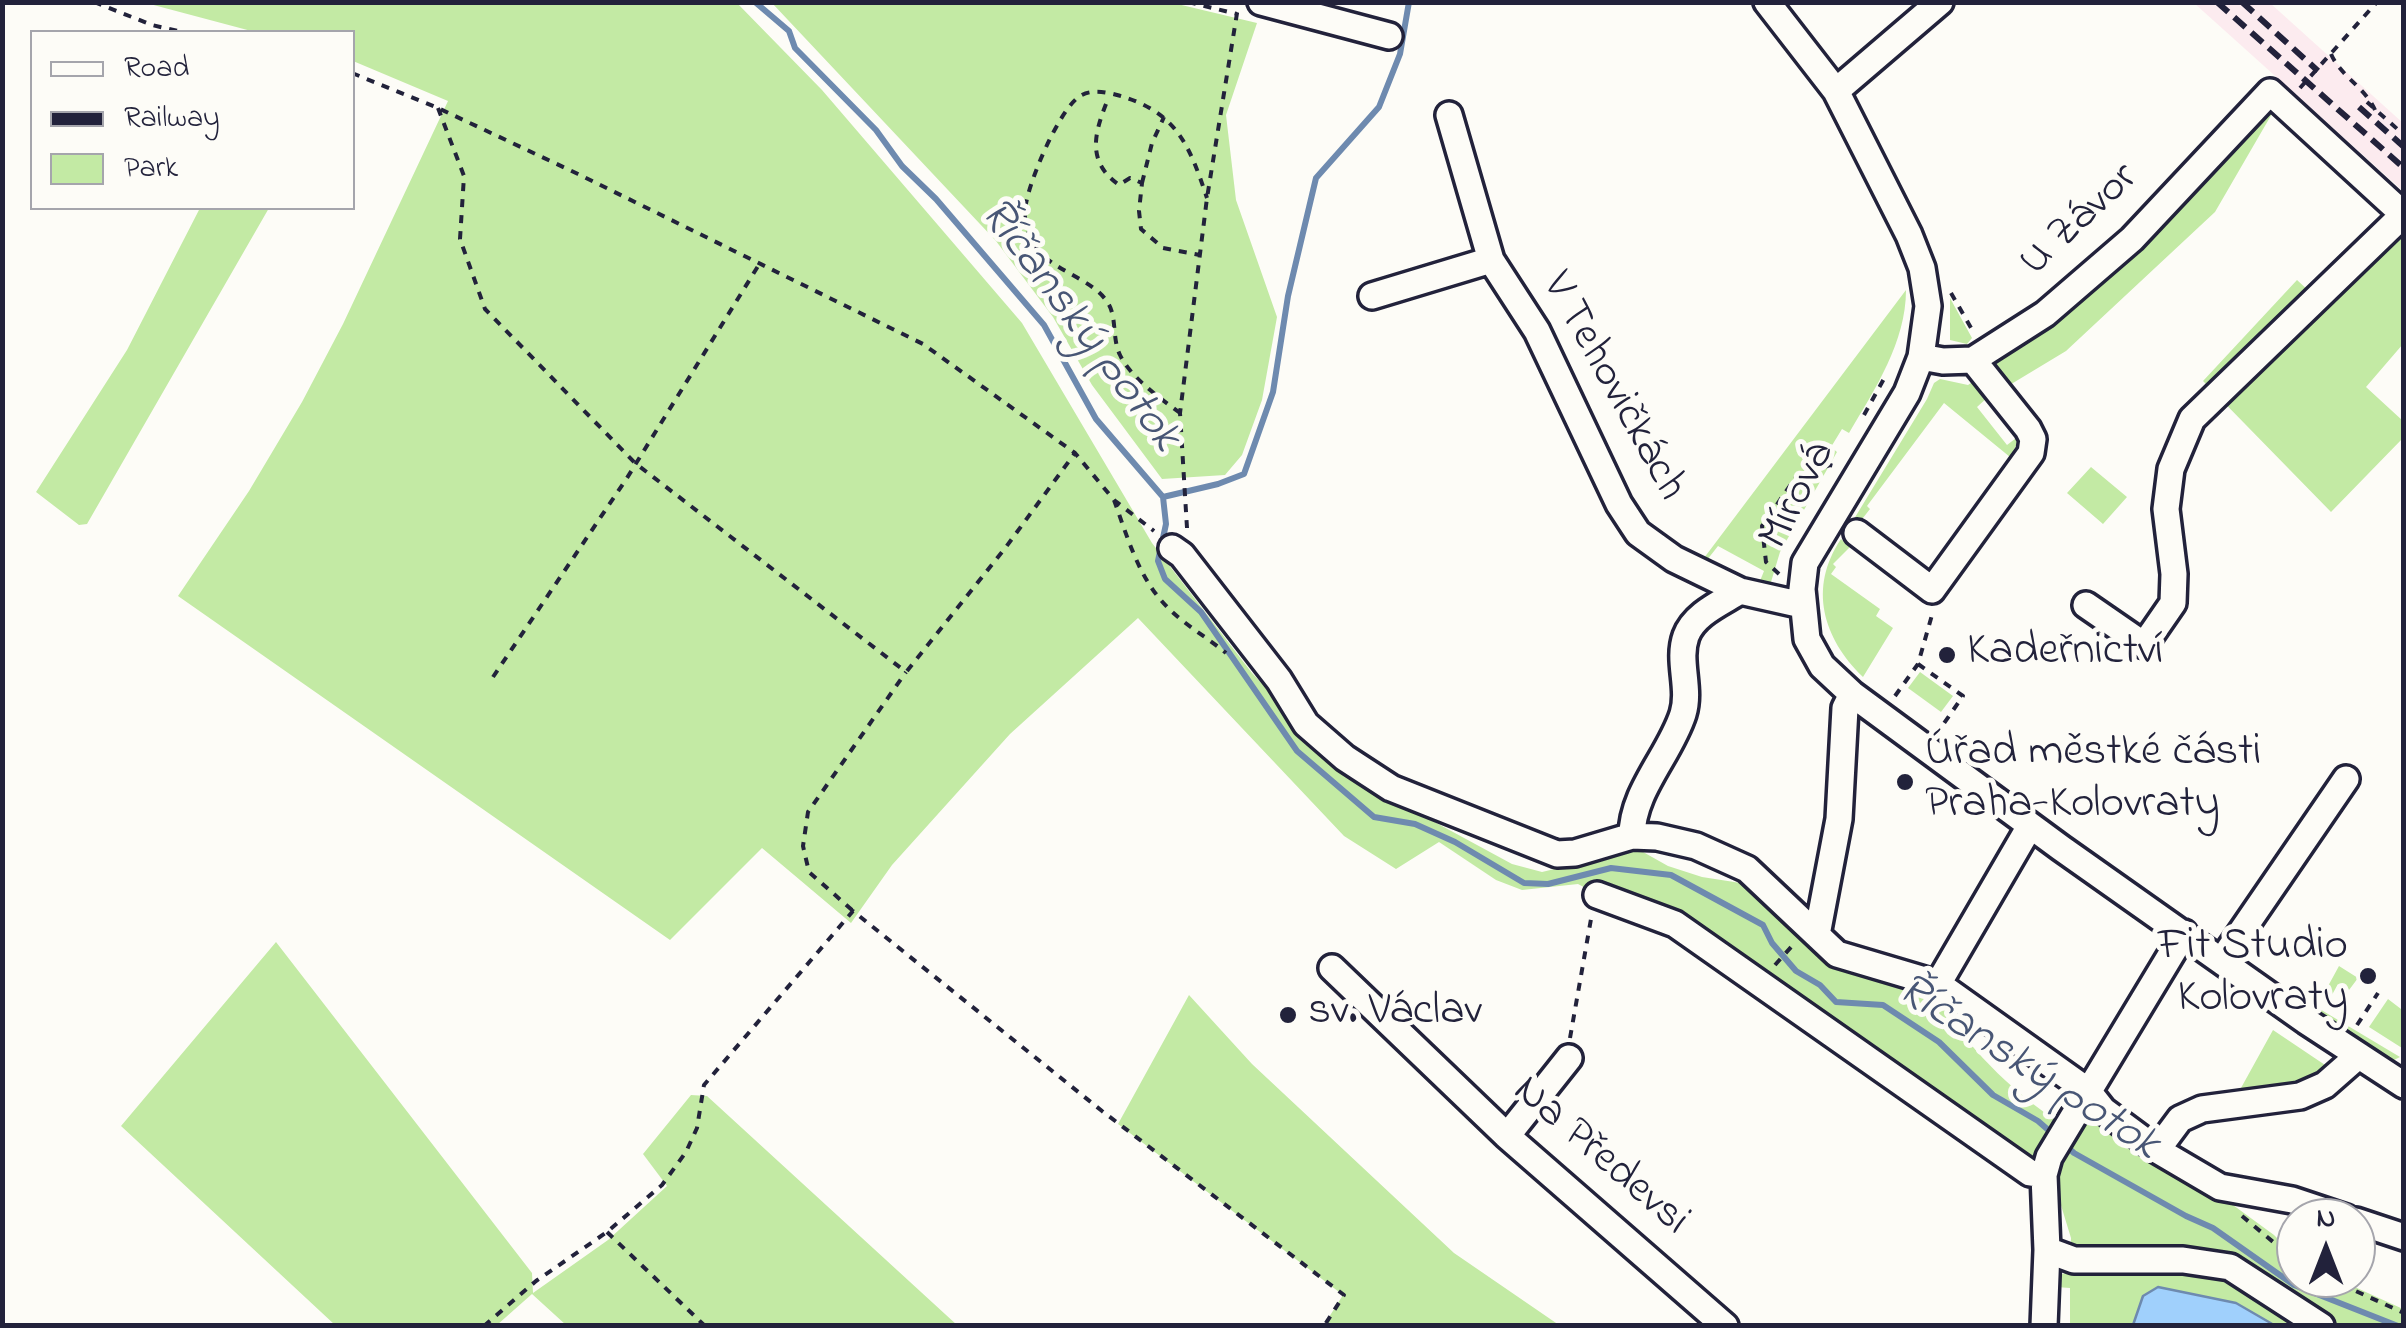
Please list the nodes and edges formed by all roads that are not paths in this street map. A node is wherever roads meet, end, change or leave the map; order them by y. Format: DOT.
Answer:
graph roads {
  1 [pos="1261,2"];
  2 [pos="1767,2"];
  3 [pos="1940,2"];
  4 [pos="1389,36"];
  5 [pos="1836,91"];
  6 [pos="1449,114"];
  7 [pos="2403,215"];
  8 [pos="1491,260"];
  9 [pos="1372,296"];
  10 [pos="1921,356"];
  11 [pos="1973,360"];
  12 [pos="1857,533"];
  13 [pos="1177,551"];
  14 [pos="1740,591"];
  15 [pos="2086,605"];
  16 [pos="1802,606"];
  17 [pos="1852,694"];
  18 [pos="2346,780"];
  19 [pos="2030,826"];
  20 [pos="1632,836"];
  21 [pos="1598,895"];
  22 [pos="2184,933"];
  23 [pos="1808,936"];
  24 [pos="2222,960"];
  25 [pos="1332,968"];
  26 [pos="1938,984"];
  27 [pos="2350,1050"];
  28 [pos="1569,1058"];
  29 [pos="2401,1079"];
  30 [pos="2088,1090"];
  31 [pos="1507,1136"];
  32 [pos="2157,1150"];
  33 [pos="2046,1166"];
  34 [pos="2282,1198"];
  35 [pos="2376,1228"];
  36 [pos="2404,1237"];
  37 [pos="2047,1250"];
  38 [pos="1726,1326"];
  39 [pos="2044,1326"];
  40 [pos="2321,1326"];
  1 -- 4 [label="street"];
  2 -- 5 [label="street, Mírová"];
  3 -- 5 [label="street"];
  5 -- 10 [label="street, Mírová"];
  6 -- 8 [label="street, V Tehovičkách"];
  7 -- 11 [label="street, U Závor"];
  7 -- 15 [label="street"];
  8 -- 9 [label="street"];
  8 -- 14 [label="street, V Tehovičkách"];
  10 -- 11 [label="street"];
  10 -- 16 [label="street, Mírová"];
  11 -- 12 [label="street"];
  13 -- 20 [label="street"];
  14 -- 16 [label="street, V Tehovičkách"];
  14 -- 20 [label="street"];
  16 -- 17 [label="street, Mírová"];
  17 -- 19 [label="street, Mírová"];
  17 -- 23 [label="street"];
  18 -- 24 [label="street"];
  19 -- 22 [label="street, Mírová"];
  19 -- 26 [label="street"];
  20 -- 23 [label="street"];
  21 -- 33 [label="street"];
  22 -- 24 [label="street, Mírová"];
  22 -- 30 [label="street"];
  23 -- 26 [label="street"];
  24 -- 27 [label="street, Mírová"];
  25 -- 31 [label="street, Na Předevsi"];
  26 -- 30 [label="street"];
  27 -- 29 [label="street, Mírová"];
  27 -- 32 [label="street"];
  28 -- 31 [label="street"];
  30 -- 32 [label="street"];
  30 -- 33 [label="street"];
  31 -- 38 [label="street, Na Předevsi"];
  32 -- 34 [label="street"];
  33 -- 37 [label="street"];
  35 -- 36 [label="street"];
  37 -- 39 [label="street"];
  37 -- 40 [label="street"];
}
